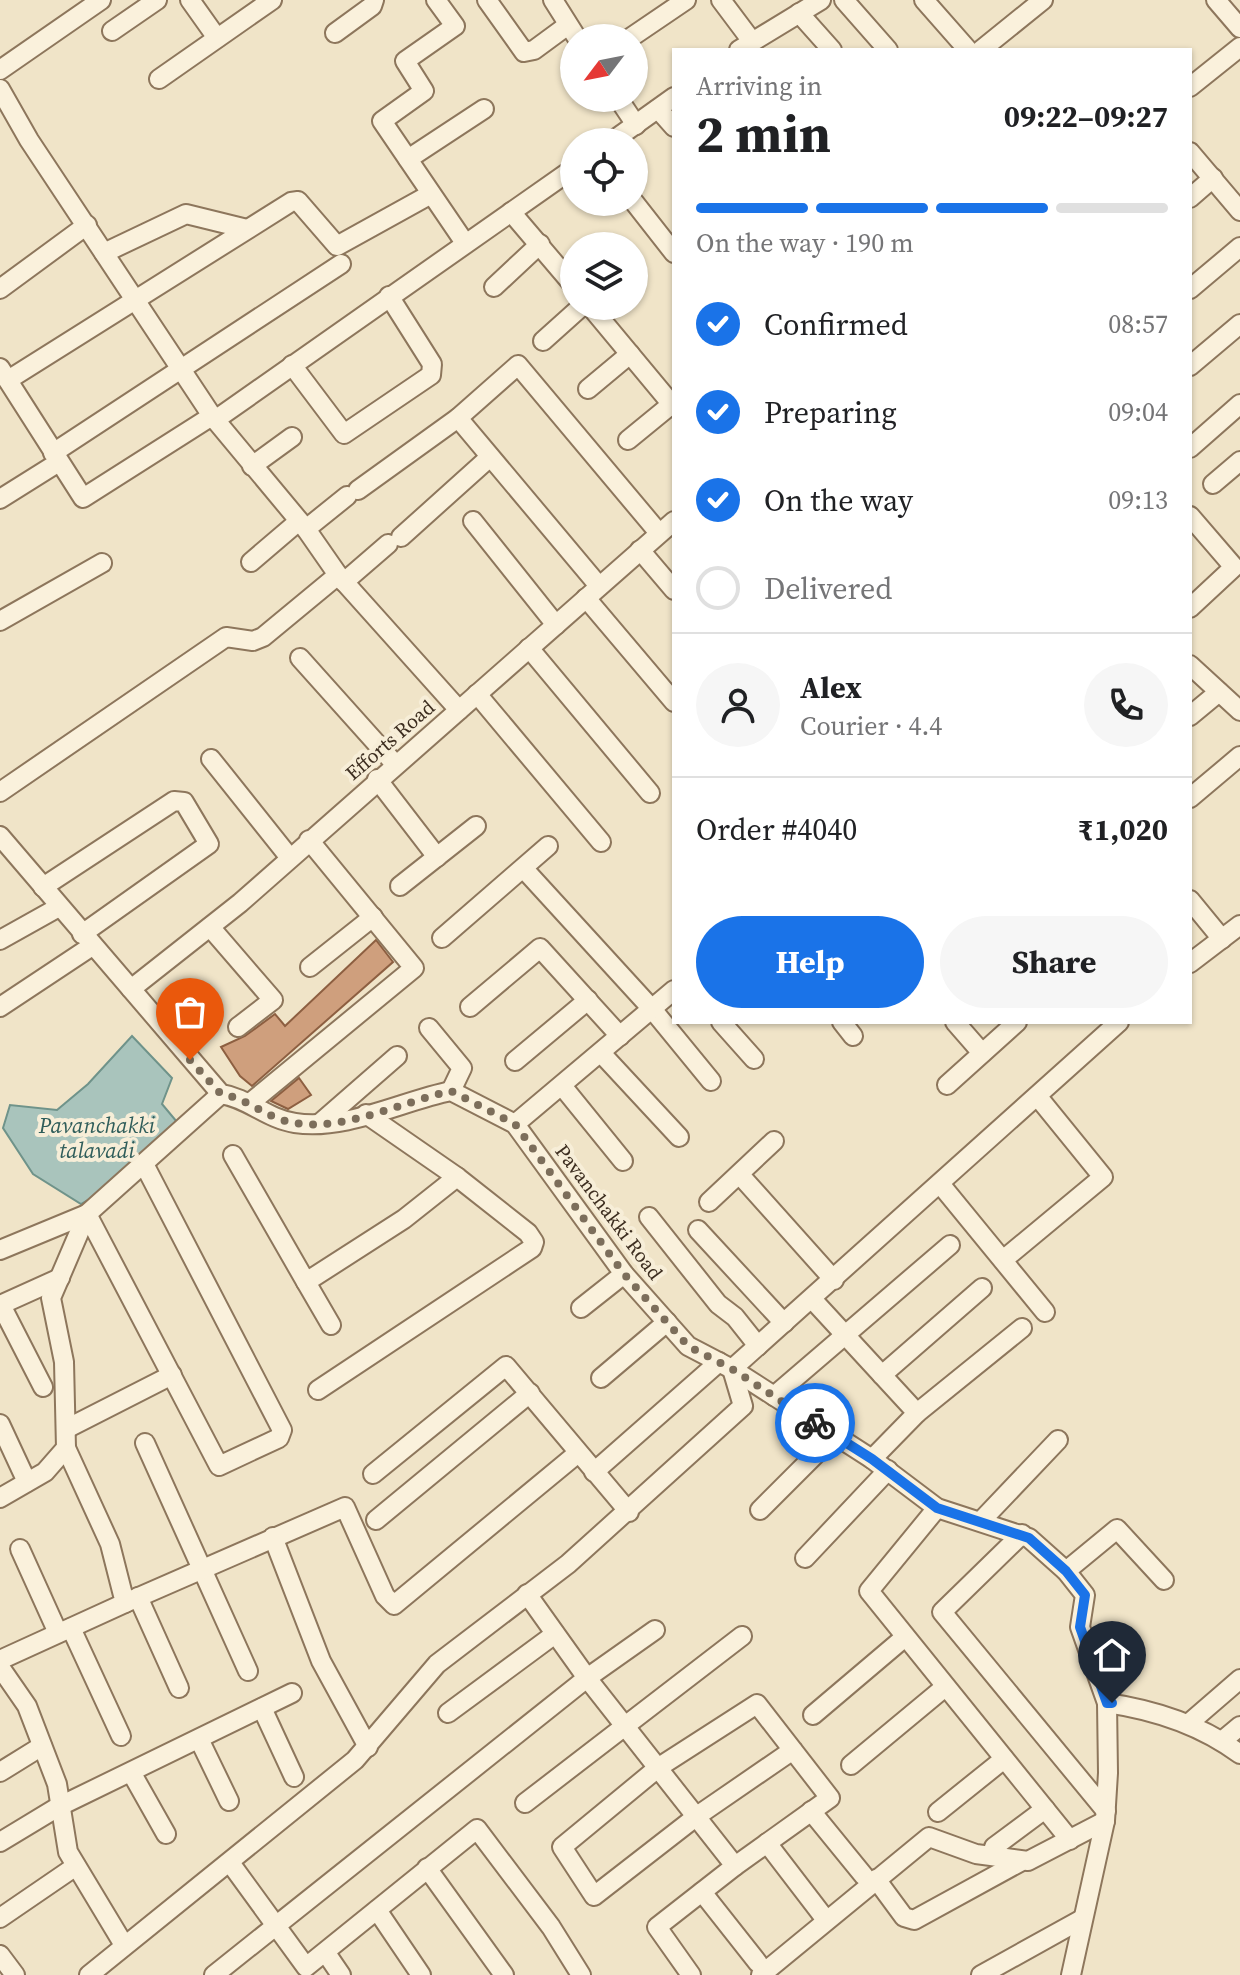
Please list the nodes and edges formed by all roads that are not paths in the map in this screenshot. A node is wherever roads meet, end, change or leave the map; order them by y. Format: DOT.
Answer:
graph roads {
  1 [pos="101,0"];
  2 [pos="157,0"];
  3 [pos="190,0"];
  4 [pos="272,0"];
  5 [pos="374,0"];
  6 [pos="436,0"];
  7 [pos="487,0"];
  8 [pos="553,0"];
  9 [pos="686,0"];
  10 [pos="721,0"];
  11 [pos="821,0"];
  12 [pos="844,0"];
  13 [pos="924,0"];
  14 [pos="1043,0"];
  15 [pos="1216,0"];
  16 [pos="799,13"];
  17 [pos="568,24"];
  18 [pos="648,26"];
  19 [pos="1240,28"];
  20 [pos="112,31"];
  21 [pos="335,33"];
  22 [pos="560,37"];
  23 [pos="217,38"];
  24 [pos="745,45"];
  25 [pos="1240,47"];
  26 [pos="830,48"];
  27 [pos="886,48"];
  28 [pos="966,48"];
  29 [pos="983,48"];
  30 [pos="0,70"];
  31 [pos="159,79"];
  32 [pos="1192,85"];
  33 [pos="0,89"];
  34 [pos="672,98"];
  35 [pos="484,109"];
  36 [pos="658,109"];
  37 [pos="627,112"];
  38 [pos="636,125"];
  39 [pos="672,125"];
  40 [pos="632,128"];
  41 [pos="1192,154"];
  42 [pos="408,159"];
  43 [pos="560,178"];
  44 [pos="1213,178"];
  45 [pos="431,194"];
  46 [pos="1192,196"];
  47 [pos="1239,208"];
  48 [pos="511,212"];
  49 [pos="645,216"];
  50 [pos="87,225"];
  51 [pos="247,229"];
  52 [pos="465,243"];
  53 [pos="540,244"];
  54 [pos="1240,247"];
  55 [pos="672,250"];
  56 [pos="104,253"];
  57 [pos="341,264"];
  58 [pos="560,269"];
  59 [pos="494,287"];
  60 [pos="1192,287"];
  61 [pos="0,289"];
  62 [pos="389,296"];
  63 [pos="135,297"];
  64 [pos="566,320"];
  65 [pos="602,320"];
  66 [pos="1240,324"];
  67 [pos="543,341"];
  68 [pos="630,354"];
  69 [pos="1192,364"];
  70 [pos="292,365"];
  71 [pos="181,372"];
  72 [pos="4,374"];
  73 [pos="588,389"];
  74 [pos="1240,404"];
  75 [pos="672,405"];
  76 [pos="672,407"];
  77 [pos="214,418"];
  78 [pos="458,418"];
  79 [pos="292,437"];
  80 [pos="628,440"];
  81 [pos="1192,446"];
  82 [pos="56,457"];
  83 [pos="490,457"];
  84 [pos="1240,461"];
  85 [pos="252,466"];
  86 [pos="1213,484"];
  87 [pos="0,499"];
  88 [pos="473,521"];
  89 [pos="1192,521"];
  90 [pos="303,525"];
  91 [pos="667,527"];
  92 [pos="640,550"];
  93 [pos="251,562"];
  94 [pos="102,563"];
  95 [pos="341,578"];
  96 [pos="672,588"];
  97 [pos="593,592"];
  98 [pos="1192,606"];
  99 [pos="0,621"];
  100 [pos="556,625"];
  101 [pos="529,648"];
  102 [pos="300,658"];
  103 [pos="1192,667"];
  104 [pos="1219,692"];
  105 [pos="477,694"];
  106 [pos="672,699"];
  107 [pos="459,710"];
  108 [pos="1240,711"];
  109 [pos="1192,714"];
  110 [pos="1240,756"];
  111 [pos="211,759"];
  112 [pos="395,764"];
  113 [pos="377,779"];
  114 [pos="0,792"];
  115 [pos="650,793"];
  116 [pos="1192,796"];
  117 [pos="476,826"];
  118 [pos="0,836"];
  119 [pos="309,840"];
  120 [pos="601,842"];
  121 [pos="548,846"];
  122 [pos="437,857"];
  123 [pos="290,858"];
  124 [pos="524,869"];
  125 [pos="400,886"];
  126 [pos="43,887"];
  127 [pos="1192,902"];
  128 [pos="59,907"];
  129 [pos="373,917"];
  130 [pos="1240,925"];
  131 [pos="210,927"];
  132 [pos="442,938"];
  133 [pos="1222,939"];
  134 [pos="0,940"];
  135 [pos="87,940"];
  136 [pos="1192,962"];
  137 [pos="310,967"];
  138 [pos="131,989"];
  139 [pos="672,992"];
  140 [pos="588,1000"];
  141 [pos="0,1007"];
  142 [pos="470,1007"];
  143 [pos="652,1009"];
  144 [pos="723,1024"];
  145 [pos="957,1024"];
  146 [pos="1015,1024"];
  147 [pos="1117,1024"];
  148 [pos="238,1027"];
  149 [pos="429,1028"];
  150 [pos="620,1036"];
  151 [pos="601,1053"];
  152 [pos="982,1053"];
  153 [pos="397,1056"];
  154 [pos="754,1059"];
  155 [pos="515,1061"];
  156 [pos="711,1081"];
  157 [pos="947,1085"];
  158 [pos="563,1087"];
  159 [pos="451,1091"];
  160 [pos="221,1094"];
  161 [pos="1038,1097"];
  162 [pos="250,1103"];
  163 [pos="366,1114"];
  164 [pos="515,1124"];
  165 [pos="317,1125"];
  166 [pos="679,1137"];
  167 [pos="774,1141"];
  168 [pos="233,1155"];
  169 [pos="623,1161"];
  170 [pos="144,1164"];
  171 [pos="740,1175"];
  172 [pos="457,1177"];
  173 [pos="941,1185"];
  174 [pos="709,1202"];
  175 [pos="87,1214"];
  176 [pos="649,1217"];
  177 [pos="698,1230"];
  178 [pos="950,1245"];
  179 [pos="0,1250"];
  180 [pos="1003,1260"];
  181 [pos="624,1274"];
  182 [pos="60,1278"];
  183 [pos="834,1280"];
  184 [pos="306,1282"];
  185 [pos="982,1288"];
  186 [pos="812,1299"];
  187 [pos="0,1305"];
  188 [pos="581,1308"];
  189 [pos="1045,1312"];
  190 [pos="667,1322"];
  191 [pos="784,1323"];
  192 [pos="331,1325"];
  193 [pos="1022,1328"];
  194 [pos="845,1335"];
  195 [pos="758,1346"];
  196 [pos="725,1366"];
  197 [pos="172,1375"];
  198 [pos="882,1375"];
  199 [pos="601,1378"];
  200 [pos="43,1387"];
  201 [pos="318,1390"];
  202 [pos="530,1393"];
  203 [pos="774,1396"];
  204 [pos="917,1413"];
  205 [pos="0,1424"];
  206 [pos="835,1435"];
  207 [pos="66,1438"];
  208 [pos="1058,1440"];
  209 [pos="145,1443"];
  210 [pos="578,1453"];
  211 [pos="872,1459"];
  212 [pos="888,1470"];
  213 [pos="594,1472"];
  214 [pos="373,1474"];
  215 [pos="27,1482"];
  216 [pos="0,1498"];
  217 [pos="937,1508"];
  218 [pos="760,1510"];
  219 [pos="629,1512"];
  220 [pos="376,1520"];
  221 [pos="981,1521"];
  222 [pos="1022,1534"];
  223 [pos="273,1537"];
  224 [pos="20,1549"];
  225 [pos="805,1558"];
  226 [pos="204,1567"];
  227 [pos="1066,1571"];
  228 [pos="1164,1580"];
  229 [pos="527,1594"];
  230 [pos="132,1600"];
  231 [pos="64,1630"];
  232 [pos="655,1630"];
  233 [pos="555,1634"];
  234 [pos="742,1636"];
  235 [pos="905,1637"];
  236 [pos="0,1660"];
  237 [pos="248,1671"];
  238 [pos="2,1676"];
  239 [pos="587,1678"];
  240 [pos="1240,1679"];
  241 [pos="945,1687"];
  242 [pos="179,1688"];
  243 [pos="292,1693"];
  244 [pos="1109,1703"];
  245 [pos="262,1708"];
  246 [pos="448,1713"];
  247 [pos="813,1715"];
  248 [pos="626,1724"];
  249 [pos="1188,1724"];
  250 [pos="1240,1726"];
  251 [pos="121,1736"];
  252 [pos="199,1739"];
  253 [pos="1222,1741"];
  254 [pos="42,1746"];
  255 [pos="368,1747"];
  256 [pos="793,1750"];
  257 [pos="1240,1754"];
  258 [pos="1004,1759"];
  259 [pos="851,1765"];
  260 [pos="659,1767"];
  261 [pos="0,1772"];
  262 [pos="131,1772"];
  263 [pos="294,1777"];
  264 [pos="229,1801"];
  265 [pos="525,1803"];
  266 [pos="58,1807"];
  267 [pos="1045,1809"];
  268 [pos="811,1811"];
  269 [pos="938,1812"];
  270 [pos="697,1816"];
  271 [pos="1105,1816"];
  272 [pos="166,1834"];
  273 [pos="1070,1840"];
  274 [pos="0,1842"];
  275 [pos="767,1843"];
  276 [pos="994,1847"];
  277 [pos="1020,1862"];
  278 [pos="231,1864"];
  279 [pos="76,1866"];
  280 [pos="735,1866"];
  281 [pos="427,1868"];
  282 [pos="870,1878"];
  283 [pos="702,1892"];
  284 [pos="377,1910"];
  285 [pos="823,1916"];
  286 [pos="0,1918"];
  287 [pos="1082,1919"];
  288 [pos="275,1926"];
  289 [pos="124,1945"];
  290 [pos="326,1953"];
  291 [pos="0,1955"];
  292 [pos="760,1969"];
  293 [pos="15,1975"];
  294 [pos="89,1975"];
  295 [pos="214,1975"];
  296 [pos="341,1975"];
  297 [pos="421,1975"];
  298 [pos="504,1975"];
  299 [pos="581,1975"];
  300 [pos="691,1975"];
  301 [pos="981,1975"];
  302 [pos="1071,1975"];
  1 -- 30 [label="street"];
  2 -- 20 [label="street"];
  3 -- 23 [label="street"];
  4 -- 23 [label="street"];
  5 -- 21 [label="street"];
  6 -- 42 [label="street"];
  7 -- 22 [label="street"];
  8 -- 17 [label="street"];
  9 -- 18 [label="street"];
  10 -- 24 [label="street"];
  11 -- 16 [label="street"];
  12 -- 27 [label="street"];
  13 -- 28 [label="street"];
  14 -- 29 [label="street"];
  15 -- 19 [label="street"];
  16 -- 24 [label="street"];
  16 -- 26 [label="street"];
  23 -- 31 [label="street"];
  25 -- 32 [label="street"];
  33 -- 50 [label="street"];
  34 -- 36 [label="street"];
  35 -- 42 [label="street"];
  36 -- 38 [label="street"];
  36 -- 39 [label="street"];
  37 -- 38 [label="street"];
  38 -- 40 [label="street"];
  41 -- 44 [label="street"];
  42 -- 45 [label="street"];
  43 -- 48 [label="street"];
  44 -- 46 [label="street"];
  44 -- 47 [label="street"];
  45 -- 51 [label="street"];
  45 -- 52 [label="street"];
  48 -- 52 [label="street"];
  48 -- 53 [label="street"];
  49 -- 55 [label="street"];
  50 -- 56 [label="street"];
  50 -- 61 [label="street"];
  51 -- 56 [label="street"];
  51 -- 63 [label="street"];
  52 -- 62 [label="street"];
  53 -- 58 [label="street"];
  53 -- 59 [label="street"];
  54 -- 60 [label="street"];
  56 -- 63 [label="street"];
  57 -- 71 [label="street"];
  62 -- 70 [label="street"];
  62 -- 70 [label="street"];
  63 -- 71 [label="street"];
  63 -- 72 [label="street"];
  64 -- 67 [label="street"];
  65 -- 68 [label="street"];
  66 -- 69 [label="street"];
  68 -- 73 [label="street"];
  68 -- 75 [label="street"];
  70 -- 77 [label="street"];
  71 -- 77 [label="street"];
  71 -- 82 [label="street"];
  72 -- 82 [label="street"];
  74 -- 81 [label="street"];
  76 -- 80 [label="street"];
  77 -- 82 [label="street"];
  77 -- 85 [label="street"];
  78 -- 83 [label="street"];
  78 -- 90 [label="street"];
  78 -- 91 [label="street"];
  79 -- 85 [label="street"];
  82 -- 87 [label="street"];
  83 -- 95 [label="street"];
  83 -- 97 [label="street"];
  84 -- 86 [label="street"];
  85 -- 90 [label="street"];
  88 -- 100 [label="street"];
  89 -- 98 [label="street"];
  90 -- 93 [label="street"];
  90 -- 95 [label="street"];
  91 -- 92 [label="street, Efforts Road"];
  92 -- 96 [label="street"];
  92 -- 97 [label="street, Efforts Road"];
  94 -- 99 [label="street"];
  95 -- 107 [label="street"];
  95 -- 114 [label="street"];
  97 -- 100 [label="street, Efforts Road"];
  97 -- 106 [label="street"];
  100 -- 101 [label="street, Efforts Road"];
  101 -- 105 [label="street, Efforts Road"];
  101 -- 115 [label="street"];
  102 -- 112 [label="street"];
  103 -- 104 [label="street"];
  104 -- 108 [label="street"];
  104 -- 109 [label="street"];
  105 -- 107 [label="street, Efforts Road"];
  105 -- 120 [label="street"];
  107 -- 112 [label="street, Efforts Road"];
  110 -- 116 [label="street"];
  111 -- 123 [label="street"];
  112 -- 113 [label="street, Efforts Road"];
  113 -- 119 [label="street, Efforts Road"];
  113 -- 122 [label="street"];
  117 -- 122 [label="street"];
  118 -- 126 [label="street"];
  119 -- 123 [label="street, Efforts Road"];
  119 -- 129 [label="street"];
  121 -- 124 [label="street"];
  122 -- 125 [label="street"];
  123 -- 131 [label="street, Efforts Road"];
  124 -- 132 [label="street"];
  124 -- 143 [label="street"];
  126 -- 128 [label="street"];
  126 -- 135 [label="street"];
  127 -- 133 [label="street"];
  128 -- 134 [label="street"];
  128 -- 135 [label="street"];
  129 -- 137 [label="street"];
  129 -- 162 [label="street"];
  130 -- 133 [label="street"];
  131 -- 138 [label="street, Efforts Road"];
  131 -- 148 [label="street"];
  133 -- 136 [label="street"];
  135 -- 138 [label="street"];
  135 -- 141 [label="street"];
  138 -- 160 [label="street"];
  139 -- 143 [label="street"];
  140 -- 142 [label="street"];
  140 -- 150 [label="street"];
  140 -- 155 [label="street"];
  143 -- 150 [label="street"];
  143 -- 156 [label="street"];
  144 -- 154 [label="street"];
  145 -- 152 [label="street"];
  146 -- 152 [label="street"];
  147 -- 161 [label="street"];
  149 -- 159 [label="street"];
  150 -- 151 [label="street"];
  151 -- 158 [label="street"];
  151 -- 166 [label="street"];
  152 -- 157 [label="street"];
  153 -- 165 [label="street"];
  158 -- 164 [label="street"];
  158 -- 169 [label="street"];
  159 -- 163 [label="street"];
  159 -- 164 [label="street, Pavanchakki Road"];
  160 -- 162 [label="street"];
  160 -- 170 [label="street"];
  161 -- 173 [label="street"];
  161 -- 180 [label="street"];
  162 -- 165 [label="street"];
  163 -- 165 [label="street"];
  163 -- 172 [label="street"];
  164 -- 181 [label="street, Pavanchakki Road"];
  167 -- 171 [label="street"];
  168 -- 184 [label="street"];
  170 -- 175 [label="street"];
  170 -- 197 [label="street"];
  171 -- 174 [label="street"];
  171 -- 183 [label="street"];
  172 -- 184 [label="street"];
  172 -- 201 [label="street"];
  173 -- 180 [label="street"];
  173 -- 183 [label="street"];
  175 -- 179 [label="street"];
  175 -- 182 [label="street"];
  175 -- 197 [label="street"];
  176 -- 195 [label="street"];
  177 -- 191 [label="street"];
  178 -- 194 [label="street"];
  180 -- 189 [label="street"];
  181 -- 188 [label="street"];
  181 -- 190 [label="street, Pavanchakki Road"];
  182 -- 187 [label="street"];
  182 -- 207 [label="street"];
  183 -- 186 [label="street"];
  184 -- 192 [label="street"];
  185 -- 198 [label="street"];
  186 -- 191 [label="street"];
  186 -- 194 [label="street"];
  187 -- 200 [label="street"];
  190 -- 196 [label="street, Pavanchakki Road"];
  190 -- 199 [label="street"];
  191 -- 195 [label="street"];
  193 -- 204 [label="street"];
  194 -- 198 [label="street"];
  194 -- 203 [label="street"];
  195 -- 196 [label="street"];
  196 -- 203 [label="street, Pavanchakki Road"];
  196 -- 213 [label="street"];
  196 -- 219 [label="street"];
  197 -- 207 [label="street"];
  198 -- 204 [label="street"];
  202 -- 210 [label="street"];
  202 -- 214 [label="street"];
  202 -- 220 [label="street"];
  203 -- 206 [label="street, Pavanchakki Road"];
  204 -- 211 [label="street"];
  205 -- 215 [label="street"];
  206 -- 211 [label="street, Pavanchakki Road"];
  206 -- 218 [label="street"];
  207 -- 215 [label="street"];
  207 -- 230 [label="street"];
  208 -- 221 [label="street"];
  209 -- 226 [label="street"];
  210 -- 213 [label="street"];
  210 -- 223 [label="street"];
  211 -- 212 [label="street, Pavanchakki Road"];
  212 -- 217 [label="street, Pavanchakki Road"];
  212 -- 225 [label="street"];
  213 -- 219 [label="street"];
  215 -- 216 [label="street"];
  217 -- 221 [label="street"];
  217 -- 235 [label="street"];
  219 -- 229 [label="street"];
  221 -- 222 [label="street"];
  222 -- 227 [label="street"];
  222 -- 271 [label="street"];
  223 -- 226 [label="street"];
  223 -- 255 [label="street"];
  224 -- 231 [label="street"];
  226 -- 230 [label="street"];
  226 -- 237 [label="street"];
  227 -- 228 [label="street"];
  227 -- 244 [label="street"];
  229 -- 233 [label="street"];
  229 -- 255 [label="street"];
  230 -- 231 [label="street"];
  230 -- 242 [label="street"];
  231 -- 236 [label="street"];
  231 -- 251 [label="street"];
  232 -- 239 [label="street"];
  233 -- 239 [label="street"];
  233 -- 246 [label="street"];
  234 -- 248 [label="street"];
  235 -- 241 [label="street"];
  235 -- 247 [label="street"];
  238 -- 254 [label="street"];
  239 -- 248 [label="street"];
  239 -- 288 [label="street"];
  240 -- 249 [label="street"];
  241 -- 258 [label="street"];
  241 -- 259 [label="street"];
  243 -- 245 [label="street"];
  244 -- 249 [label="street"];
  244 -- 271 [label="street"];
  245 -- 252 [label="street"];
  245 -- 263 [label="street"];
  248 -- 260 [label="street"];
  248 -- 265 [label="street"];
  249 -- 253 [label="street"];
  250 -- 253 [label="street"];
  252 -- 262 [label="street"];
  252 -- 264 [label="street"];
  253 -- 257 [label="street"];
  254 -- 261 [label="street"];
  254 -- 266 [label="street"];
  255 -- 278 [label="street"];
  256 -- 260 [label="street"];
  256 -- 268 [label="street"];
  256 -- 270 [label="street"];
  258 -- 267 [label="street"];
  258 -- 269 [label="street"];
  260 -- 270 [label="street"];
  260 -- 270 [label="street"];
  262 -- 266 [label="street"];
  262 -- 272 [label="street"];
  266 -- 274 [label="street"];
  266 -- 279 [label="street"];
  267 -- 273 [label="street"];
  267 -- 276 [label="street"];
  268 -- 275 [label="street"];
  268 -- 282 [label="street"];
  270 -- 280 [label="street"];
  271 -- 273 [label="street"];
  271 -- 287 [label="street"];
  273 -- 277 [label="street"];
  275 -- 280 [label="street"];
  275 -- 285 [label="street"];
  277 -- 282 [label="street"];
  277 -- 282 [label="street"];
  278 -- 288 [label="street"];
  278 -- 289 [label="street"];
  279 -- 286 [label="street"];
  279 -- 289 [label="street"];
  280 -- 283 [label="street"];
  281 -- 284 [label="street"];
  281 -- 298 [label="street"];
  281 -- 299 [label="street"];
  282 -- 292 [label="street"];
  283 -- 292 [label="street"];
  283 -- 300 [label="street"];
  284 -- 290 [label="street"];
  284 -- 297 [label="street"];
  287 -- 301 [label="street"];
  287 -- 302 [label="street"];
  288 -- 290 [label="street"];
  288 -- 295 [label="street"];
  289 -- 294 [label="street"];
  290 -- 296 [label="street"];
  291 -- 293 [label="street"];
}
